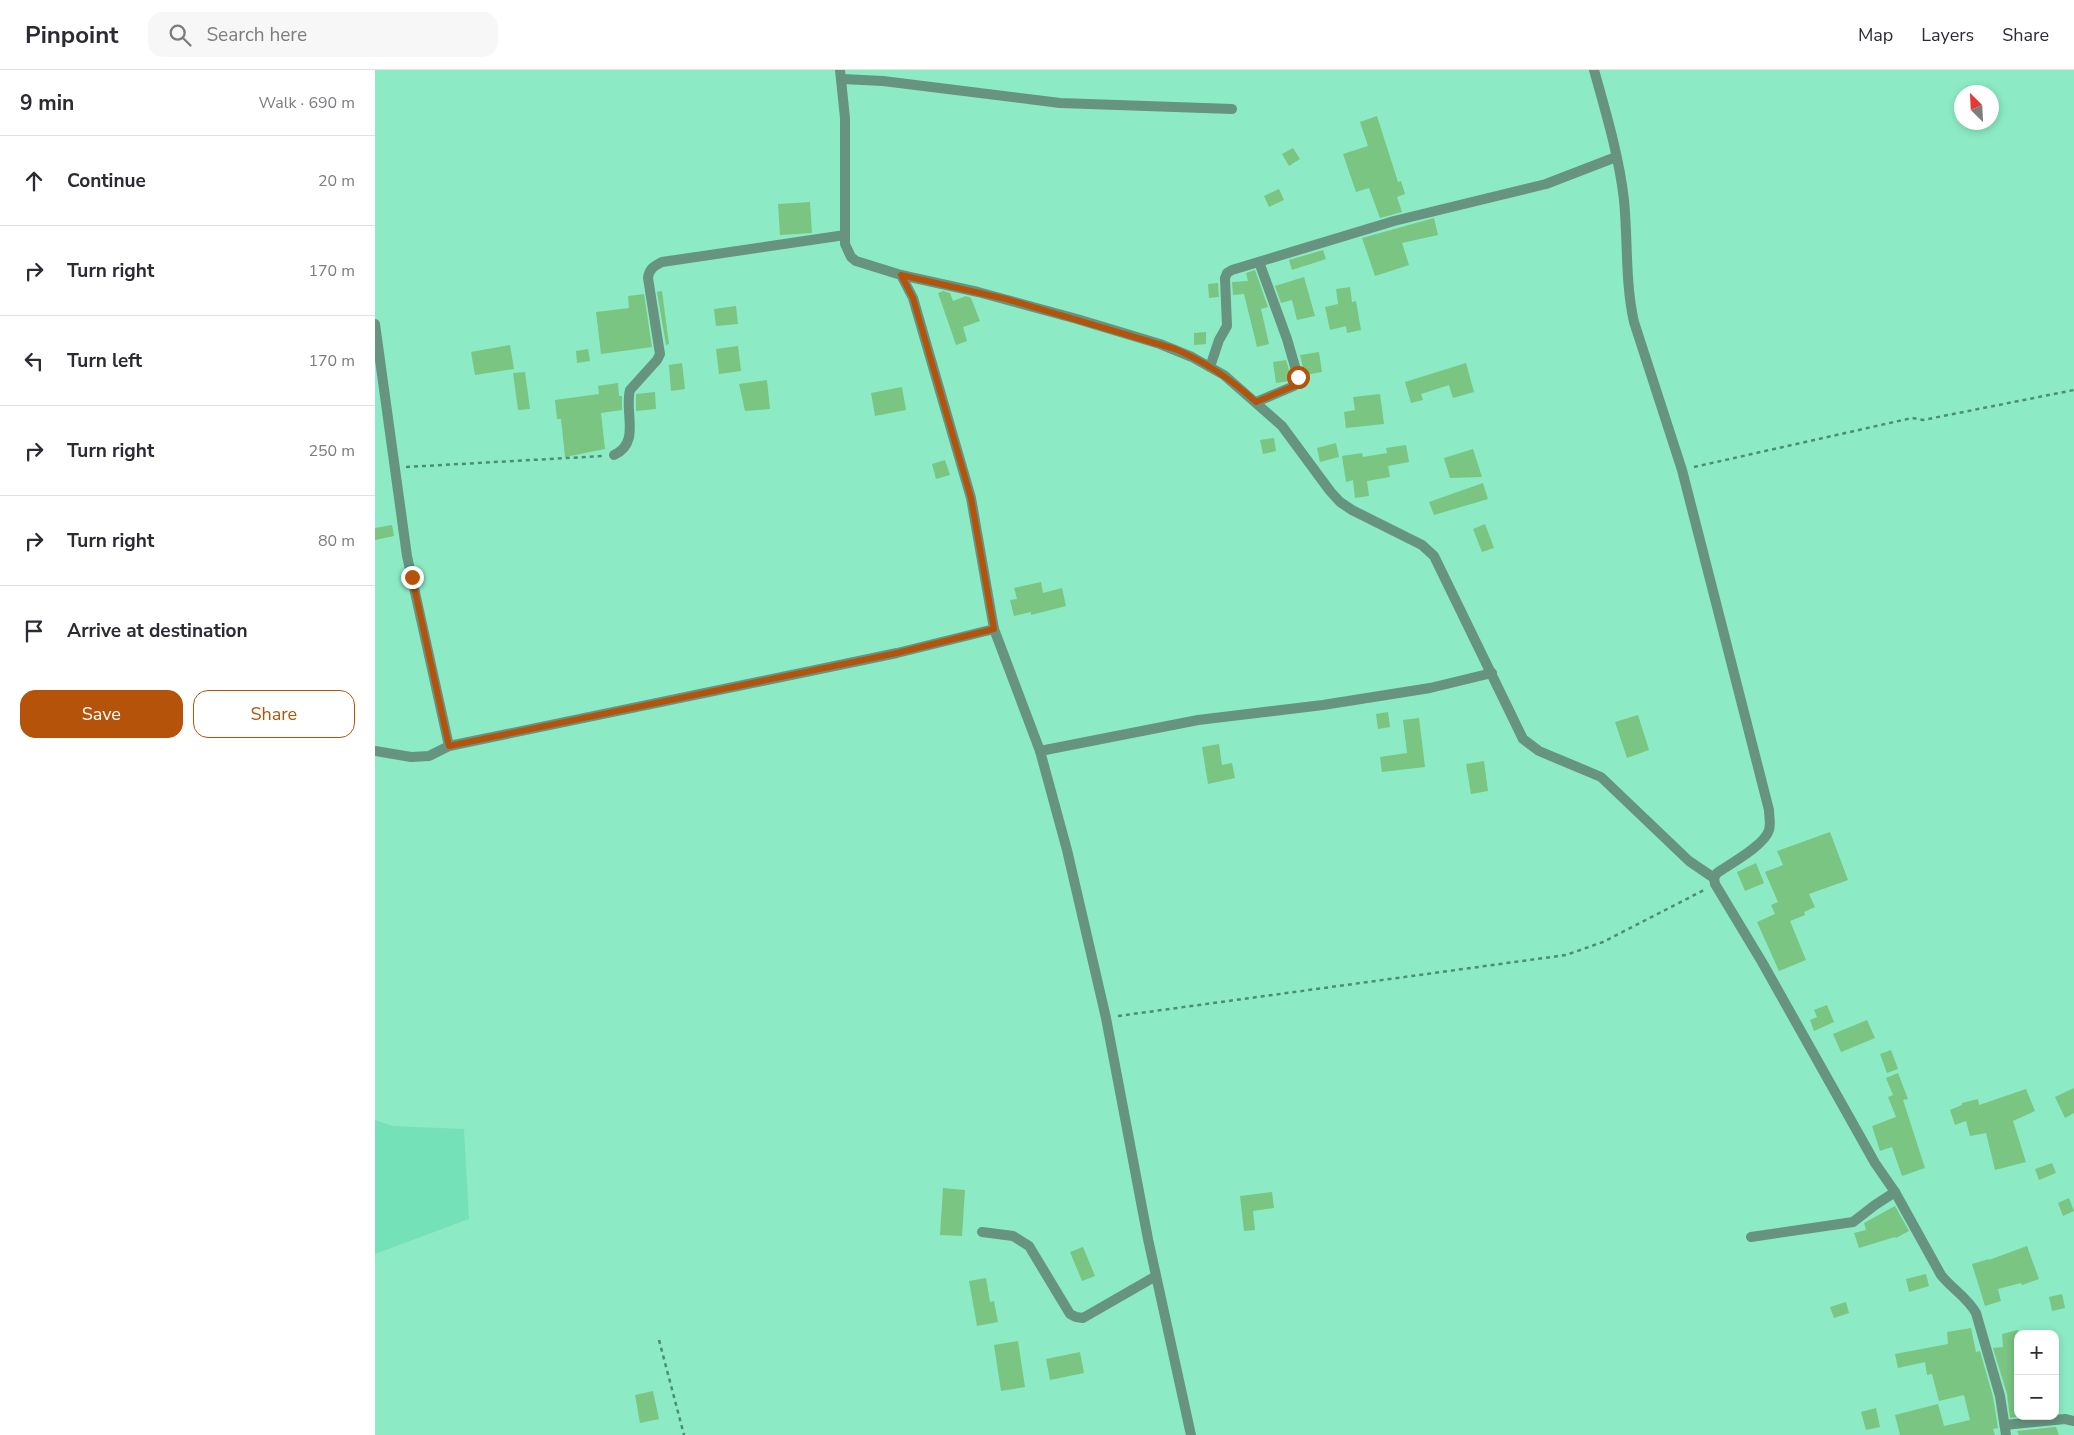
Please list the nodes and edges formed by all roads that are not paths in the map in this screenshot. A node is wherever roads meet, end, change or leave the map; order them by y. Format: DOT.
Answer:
graph roads {
  1 [pos="1594,70"];
  2 [pos="841,74"];
  3 [pos="1232,109"];
  4 [pos="1616,157"];
  5 [pos="845,236"];
  6 [pos="1259,262"];
  7 [pos="901,275"];
  8 [pos="375,324"];
  9 [pos="1210,367"];
  10 [pos="1256,402"];
  11 [pos="614,455"];
  12 [pos="994,629"];
  13 [pos="1492,673"];
  14 [pos="449,746"];
  15 [pos="375,751"];
  16 [pos="1040,751"];
  17 [pos="1714,881"];
  18 [pos="1895,1192"];
  19 [pos="982,1232"];
  20 [pos="1751,1237"];
  21 [pos="1158,1282"];
  22 [pos="2074,1421"];
  23 [pos="2005,1430"];
  24 [pos="1191,1435"];
  1 -- 4 [label="street"];
  2 -- 3 [label="street"];
  2 -- 5 [label="street"];
  4 -- 6 [label="street"];
  4 -- 17 [label="street"];
  5 -- 7 [label="street"];
  5 -- 11 [label="street"];
  6 -- 9 [label="street"];
  6 -- 10 [label="street"];
  7 -- 9 [label="street"];
  7 -- 12 [label="street"];
  8 -- 14 [label="street"];
  9 -- 10 [label="street"];
  10 -- 13 [label="street"];
  12 -- 14 [label="street"];
  12 -- 16 [label="street"];
  13 -- 16 [label="street"];
  13 -- 17 [label="street"];
  14 -- 15 [label="street"];
  16 -- 21 [label="street"];
  17 -- 18 [label="street"];
  18 -- 20 [label="street"];
  18 -- 23 [label="street"];
  19 -- 21 [label="street"];
  21 -- 24 [label="street"];
  22 -- 23 [label="street"];
}
